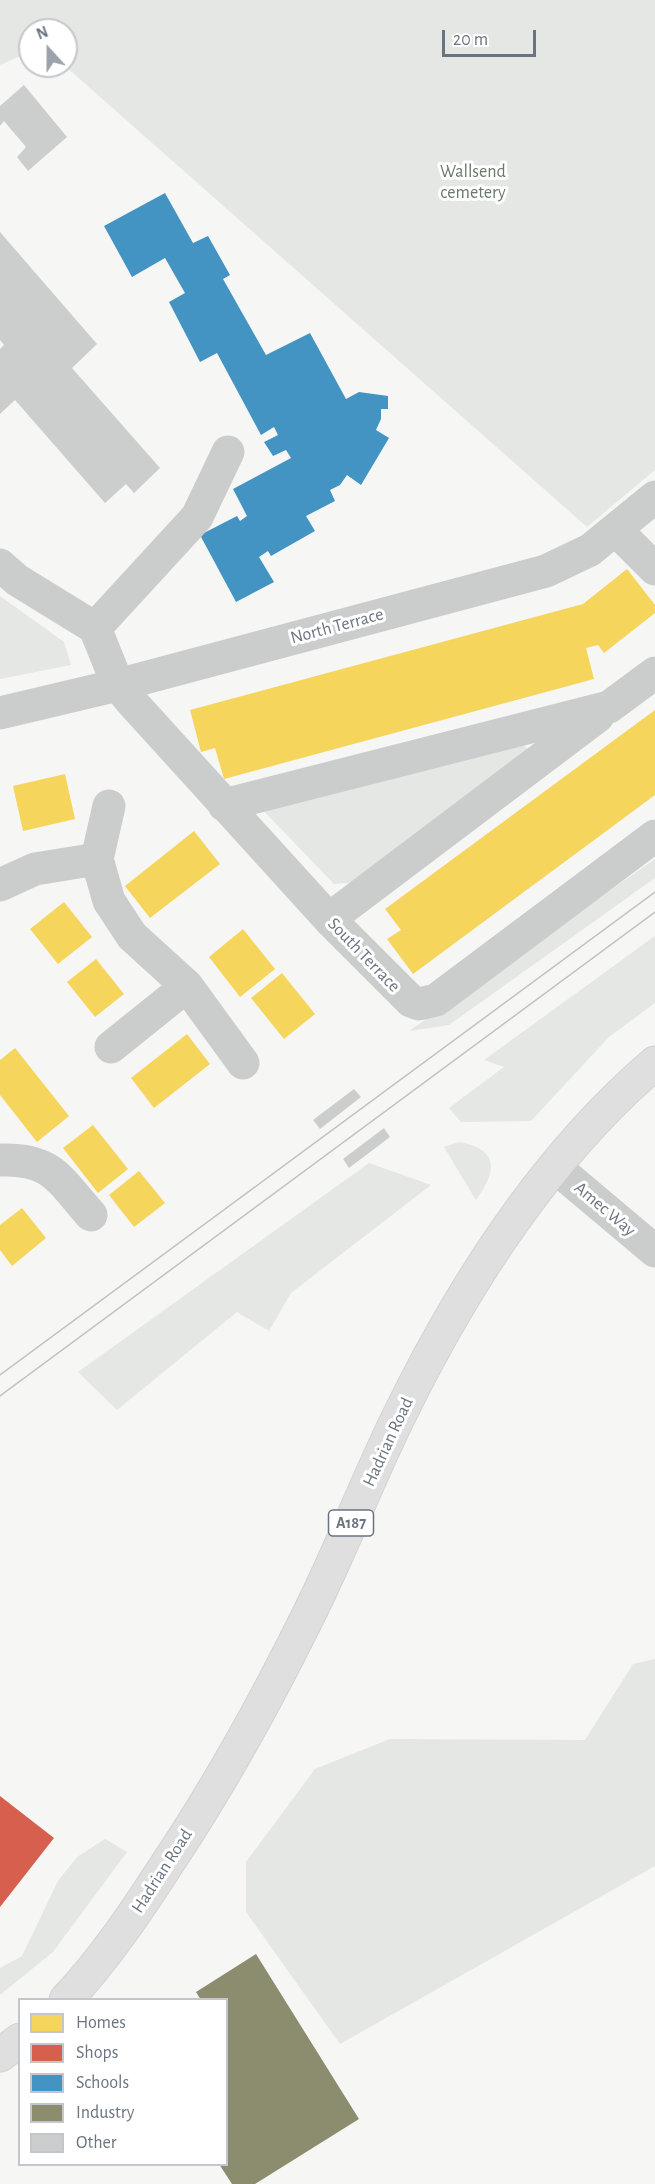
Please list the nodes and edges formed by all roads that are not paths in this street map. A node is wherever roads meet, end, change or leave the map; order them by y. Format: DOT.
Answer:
graph roads {
  1 [pos="228,452"];
  2 [pos="655,497"];
  3 [pos="616,530"];
  4 [pos="0,565"];
  5 [pos="655,569"];
  6 [pos="95,628"];
  7 [pos="655,673"];
  8 [pos="118,685"];
  9 [pos="609,707"];
  10 [pos="0,713"];
  11 [pos="224,804"];
  12 [pos="109,806"];
  13 [pos="655,836"];
  14 [pos="97,859"];
  15 [pos="0,885"];
  16 [pos="329,919"];
  17 [pos="187,986"];
  18 [pos="111,1047"];
  19 [pos="243,1063"];
  20 [pos="655,1063"];
  21 [pos="0,1160"];
  22 [pos="555,1167"];
  23 [pos="91,1215"];
  24 [pos="655,1251"];
  25 [pos="68,1998"];
  26 [pos="18,2042"];
  27 [pos="0,2055"];
  1 -- 6 [label="street"];
  2 -- 3 [label="street, North Terrace"];
  3 -- 5 [label="street"];
  3 -- 8 [label="street, North Terrace"];
  4 -- 6 [label="street"];
  6 -- 8 [label="street, South Terrace"];
  7 -- 9 [label="street"];
  8 -- 10 [label="street, North Terrace"];
  8 -- 11 [label="street, South Terrace"];
  9 -- 11 [label="street"];
  9 -- 16 [label="street"];
  11 -- 16 [label="street, South Terrace"];
  12 -- 14 [label="street"];
  13 -- 16 [label="street, South Terrace"];
  14 -- 15 [label="street"];
  14 -- 17 [label="street"];
  17 -- 18 [label="street"];
  17 -- 19 [label="street"];
  20 -- 22 [label="main road, Hadrian Road / A187"];
  21 -- 23 [label="street"];
  22 -- 24 [label="street, Amec Way"];
  22 -- 25 [label="main road, Hadrian Road / A187"];
  26 -- 27 [label="main road"];
}
